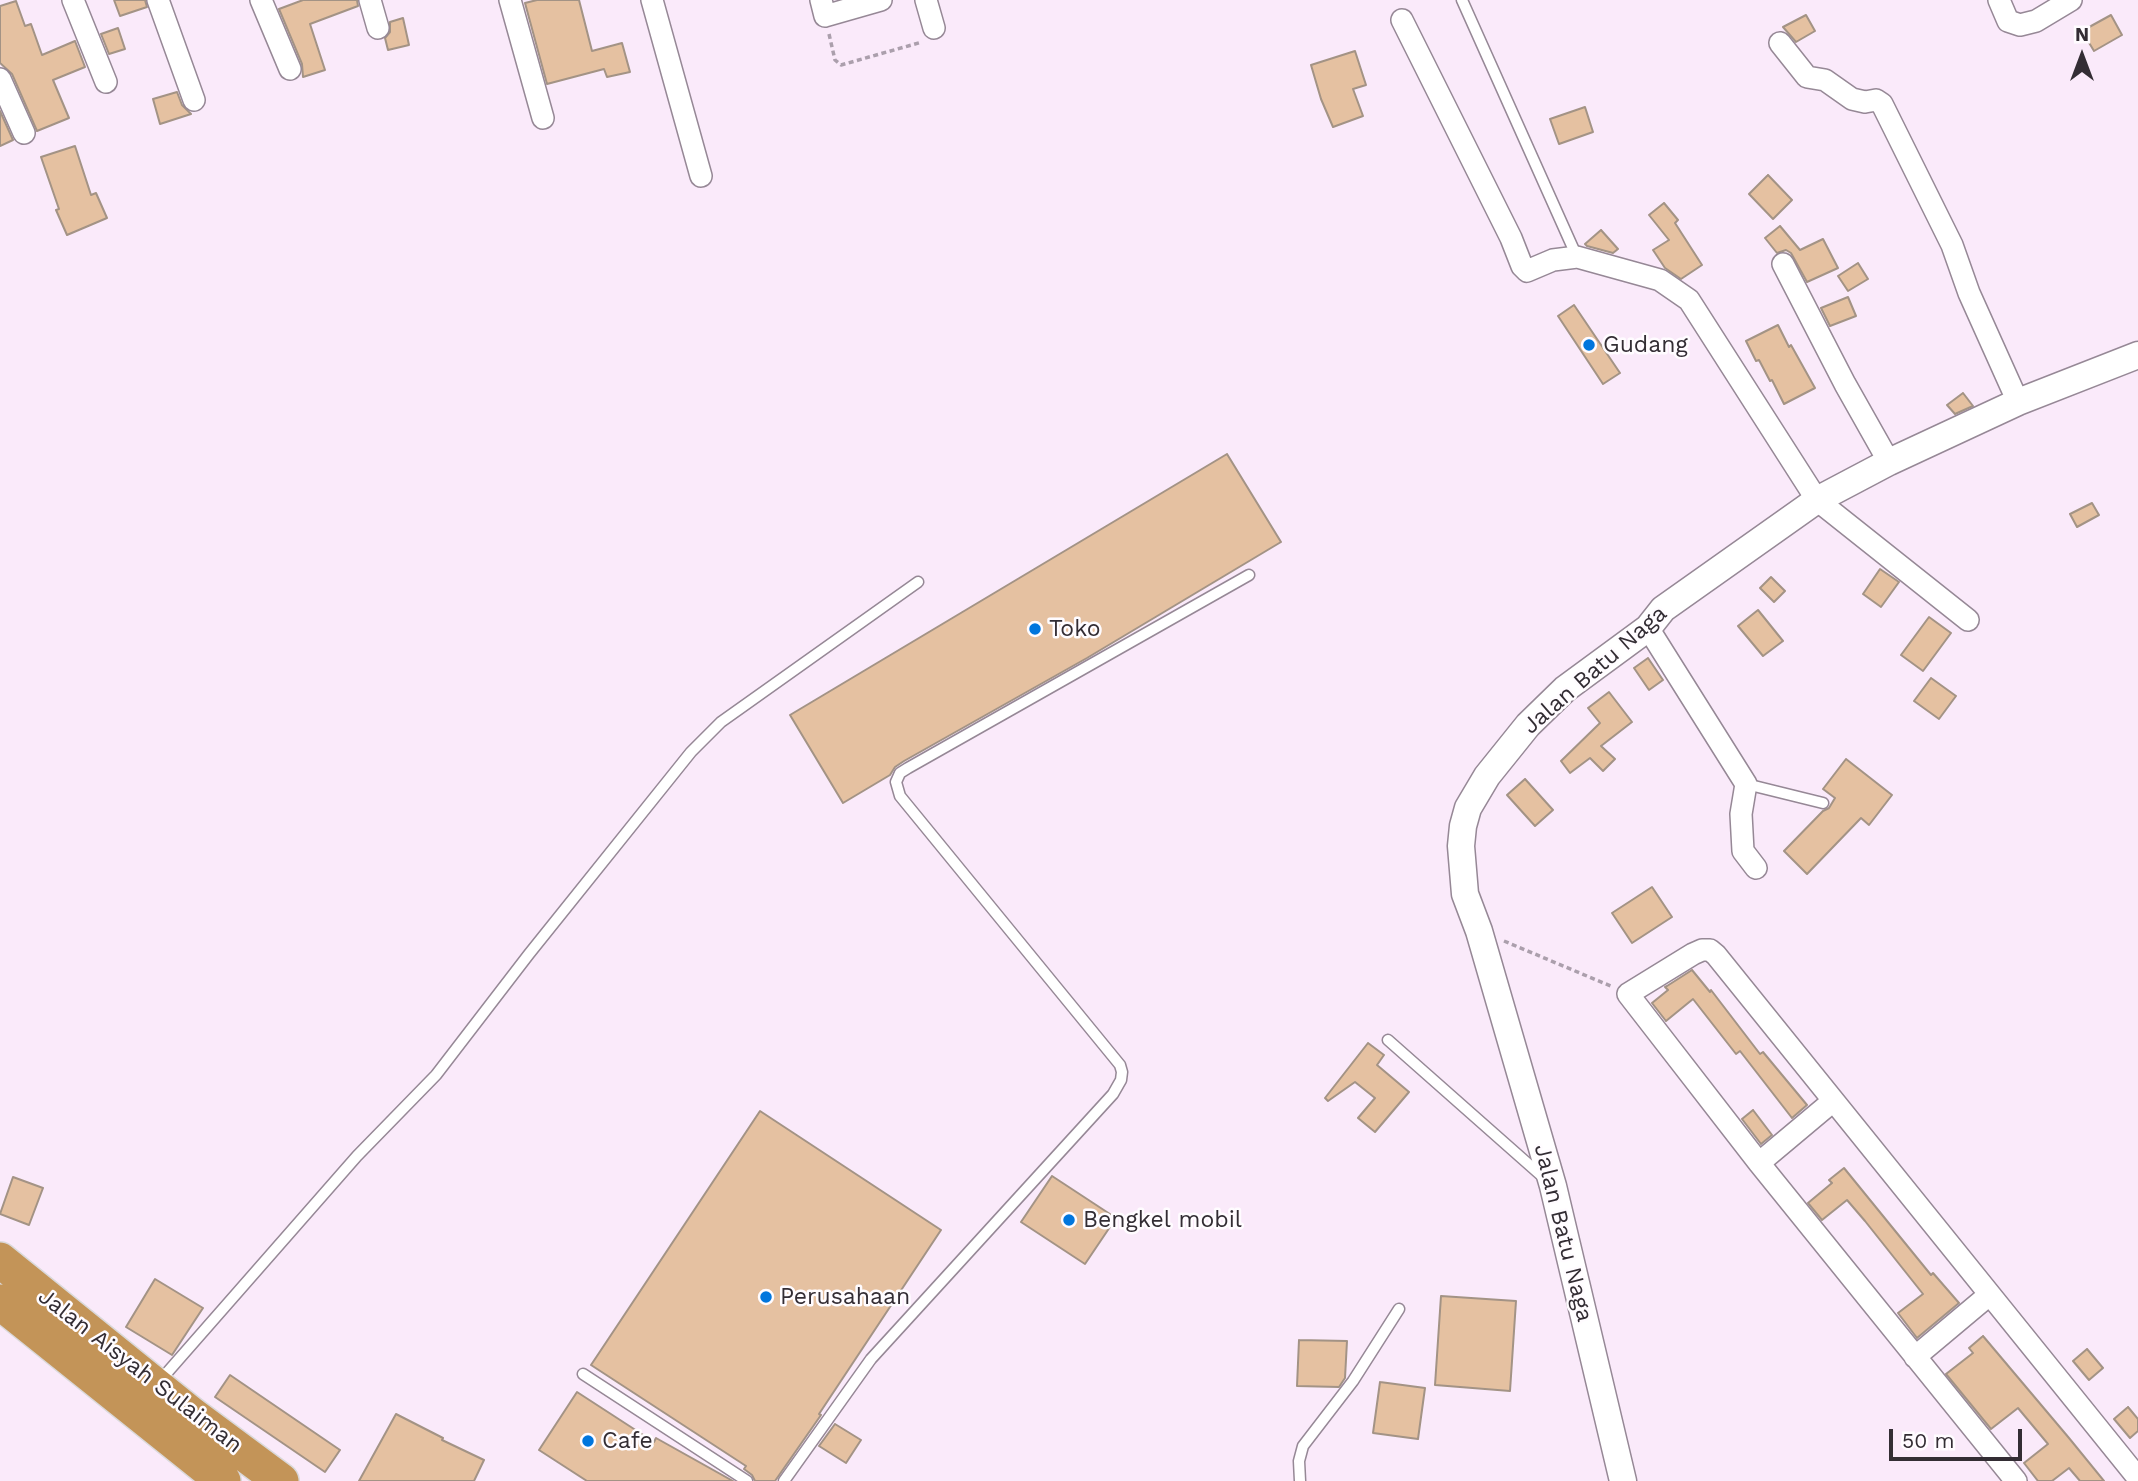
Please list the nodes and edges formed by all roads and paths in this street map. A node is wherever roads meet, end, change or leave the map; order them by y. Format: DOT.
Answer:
graph roads {
  1 [pos="73,0"];
  2 [pos="158,0"];
  3 [pos="261,0"];
  4 [pos="370,0"];
  5 [pos="510,0"];
  6 [pos="652,0"];
  7 [pos="881,0"];
  8 [pos="926,0"];
  9 [pos="1462,0"];
  10 [pos="1999,0"];
  11 [pos="2071,0"];
  12 [pos="823,8"];
  13 [pos="1402,20"];
  14 [pos="378,27"];
  15 [pos="933,27"];
  16 [pos="1780,43"];
  17 [pos="290,69"];
  18 [pos="0,79"];
  19 [pos="106,82"];
  20 [pos="194,100"];
  21 [pos="543,118"];
  22 [pos="24,133"];
  23 [pos="701,176"];
  24 [pos="1577,257"];
  25 [pos="1783,264"];
  26 [pos="2138,355"];
  27 [pos="2018,402"];
  28 [pos="1889,462"];
  29 [pos="1817,500"];
  30 [pos="1249,575"];
  31 [pos="918,582"];
  32 [pos="1968,620"];
  33 [pos="1648,628"];
  34 [pos="1746,784"];
  35 [pos="1823,803"];
  36 [pos="1756,868"];
  37 [pos="1479,930"];
  38 [pos="1628,994"];
  39 [pos="1388,1040"];
  40 [pos="1833,1101"];
  41 [pos="1759,1163"];
  42 [pos="1553,1185"];
  43 [pos="0,1260"];
  44 [pos="1989,1295"];
  45 [pos="0,1303"];
  46 [pos="1399,1309"];
  47 [pos="1915,1357"];
  48 [pos="583,1374"];
  49 [pos="156,1385"];
  50 [pos="2137,1479"];
  51 [pos="223,1481"];
  52 [pos="281,1481"];
  53 [pos="747,1481"];
  54 [pos="784,1481"];
  55 [pos="1300,1481"];
  56 [pos="1623,1481"];
  57 [pos="2017,1481"];
  1 -- 19 [label="street"];
  2 -- 20 [label="street"];
  3 -- 17 [label="street"];
  4 -- 14 [label="street"];
  5 -- 21 [label="street"];
  6 -- 23 [label="street"];
  7 -- 12 [label="street"];
  8 -- 15 [label="street"];
  9 -- 24 [label="lane"];
  10 -- 11 [label="street"];
  12 -- 15 [label="path"];
  13 -- 24 [label="street"];
  16 -- 27 [label="street"];
  18 -- 22 [label="street"];
  24 -- 29 [label="street"];
  25 -- 28 [label="street"];
  26 -- 27 [label="street, Jalan Batu Naga"];
  27 -- 28 [label="street, Jalan Batu Naga"];
  28 -- 29 [label="street, Jalan Batu Naga"];
  29 -- 32 [label="street"];
  29 -- 33 [label="street, Jalan Batu Naga"];
  30 -- 54 [label="lane"];
  31 -- 49 [label="lane"];
  33 -- 34 [label="street"];
  33 -- 37 [label="street, Jalan Batu Naga"];
  34 -- 35 [label="lane"];
  34 -- 36 [label="street"];
  37 -- 38 [label="path"];
  37 -- 42 [label="street, Jalan Batu Naga"];
  38 -- 40 [label="street"];
  38 -- 41 [label="street"];
  39 -- 42 [label="lane"];
  40 -- 41 [label="street"];
  40 -- 44 [label="street"];
  41 -- 47 [label="street"];
  42 -- 56 [label="street, Jalan Batu Naga"];
  43 -- 49 [label="highway, Jalan Aisyah Sulaiman"];
  44 -- 47 [label="street"];
  44 -- 50 [label="street"];
  45 -- 51 [label="highway, Jalan Aisyah Sulaiman"];
  46 -- 55 [label="lane"];
  47 -- 57 [label="street"];
  48 -- 53 [label="lane"];
  49 -- 52 [label="highway, Jalan Aisyah Sulaiman"];
}
